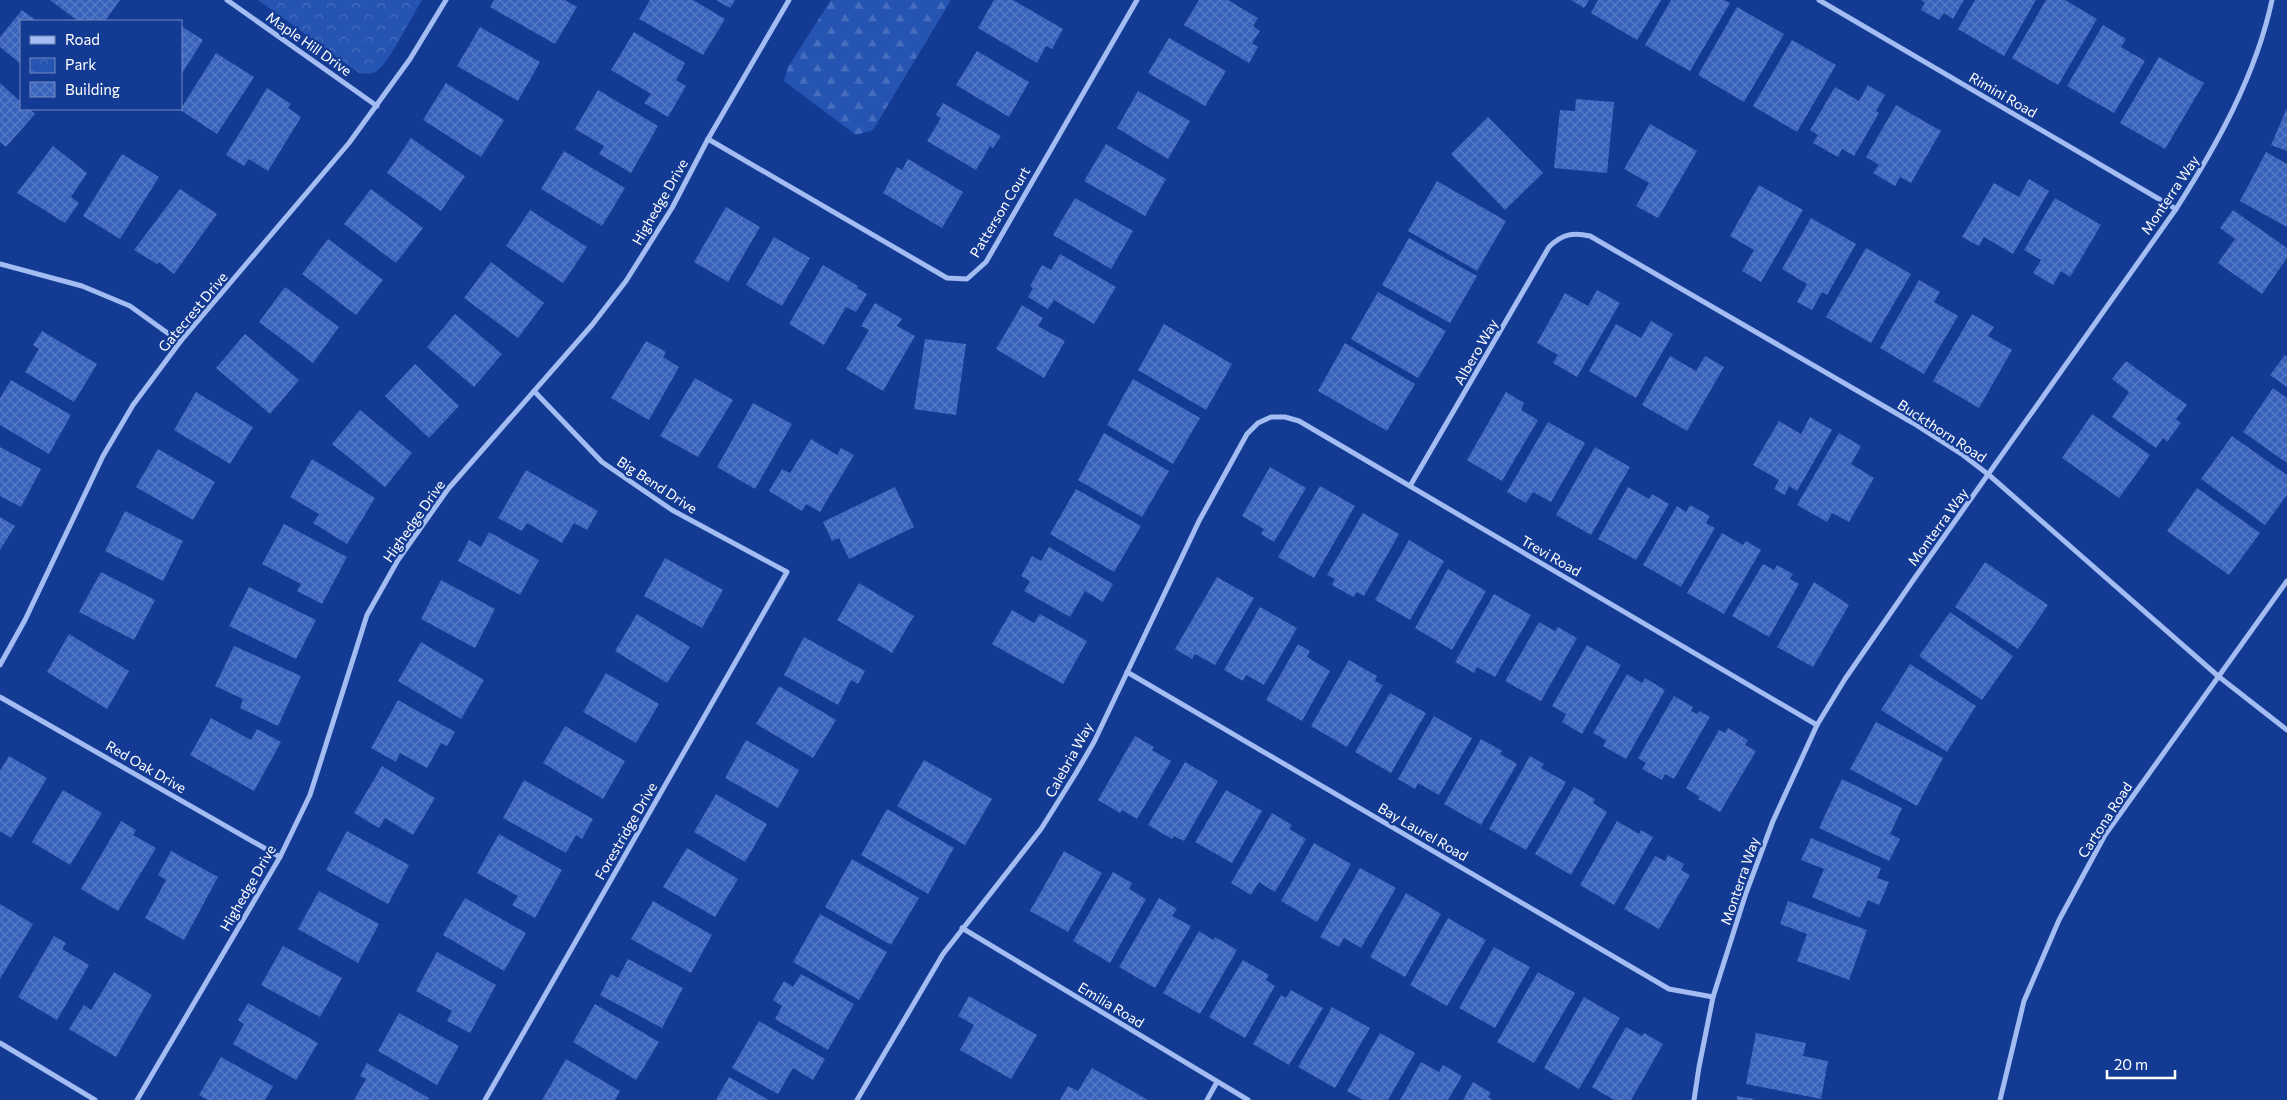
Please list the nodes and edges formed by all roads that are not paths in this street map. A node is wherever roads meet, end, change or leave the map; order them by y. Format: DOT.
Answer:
graph roads {
  1 [pos="227,0"];
  2 [pos="446,0"];
  3 [pos="789,0"];
  4 [pos="1137,0"];
  5 [pos="1819,0"];
  6 [pos="2272,0"];
  7 [pos="377,106"];
  8 [pos="708,139"];
  9 [pos="2176,208"];
  10 [pos="1567,234"];
  11 [pos="0,264"];
  12 [pos="180,342"];
  13 [pos="534,392"];
  14 [pos="1270,417"];
  15 [pos="1989,476"];
  16 [pos="1410,486"];
  17 [pos="787,572"];
  18 [pos="2287,580"];
  19 [pos="0,665"];
  20 [pos="1127,672"];
  21 [pos="2218,676"];
  22 [pos="0,697"];
  23 [pos="1817,725"];
  24 [pos="2287,730"];
  25 [pos="280,858"];
  26 [pos="962,928"];
  27 [pos="1713,997"];
  28 [pos="0,1043"];
  29 [pos="1218,1082"];
  30 [pos="95,1100"];
  31 [pos="136,1100"];
  32 [pos="485,1100"];
  33 [pos="857,1100"];
  34 [pos="1207,1100"];
  35 [pos="1248,1100"];
  36 [pos="1694,1100"];
  37 [pos="2000,1100"];
  1 -- 7 [label="street, Maple Hill Drive"];
  2 -- 7 [label="street, Gatecrest Drive"];
  3 -- 8 [label="street, Highedge Drive"];
  4 -- 8 [label="street, Patterson Court"];
  5 -- 9 [label="street, Rimini Road"];
  6 -- 9 [label="street, Monterra Way"];
  7 -- 12 [label="street, Gatecrest Drive"];
  8 -- 13 [label="street, Highedge Drive"];
  9 -- 15 [label="street, Monterra Way"];
  10 -- 15 [label="street, Buckthorn Road"];
  10 -- 16 [label="street, Albero Way"];
  11 -- 12 [label="street"];
  12 -- 19 [label="street, Gatecrest Drive"];
  13 -- 17 [label="street, Big Bend Drive"];
  13 -- 25 [label="street, Highedge Drive"];
  14 -- 16 [label="street, Trevi Road"];
  14 -- 20 [label="street, Calebria Way"];
  15 -- 21 [label="street, Buckthorn Road"];
  15 -- 23 [label="street, Monterra Way"];
  16 -- 23 [label="street, Trevi Road"];
  17 -- 32 [label="street, Forestridge Drive"];
  18 -- 21 [label="street, Cartona Road"];
  20 -- 26 [label="street, Calebria Way"];
  20 -- 27 [label="street, Bay Laurel Road"];
  21 -- 24 [label="street, Buckthorn Road"];
  21 -- 37 [label="street, Cartona Road"];
  22 -- 25 [label="street, Red Oak Drive"];
  23 -- 27 [label="street, Monterra Way"];
  25 -- 31 [label="street, Highedge Drive"];
  26 -- 29 [label="street, Emilia Road"];
  26 -- 33 [label="street, Calebria Way"];
  27 -- 36 [label="street, Monterra Way"];
  28 -- 30 [label="street"];
  29 -- 34 [label="street"];
  29 -- 35 [label="street, Emilia Road"];
}
